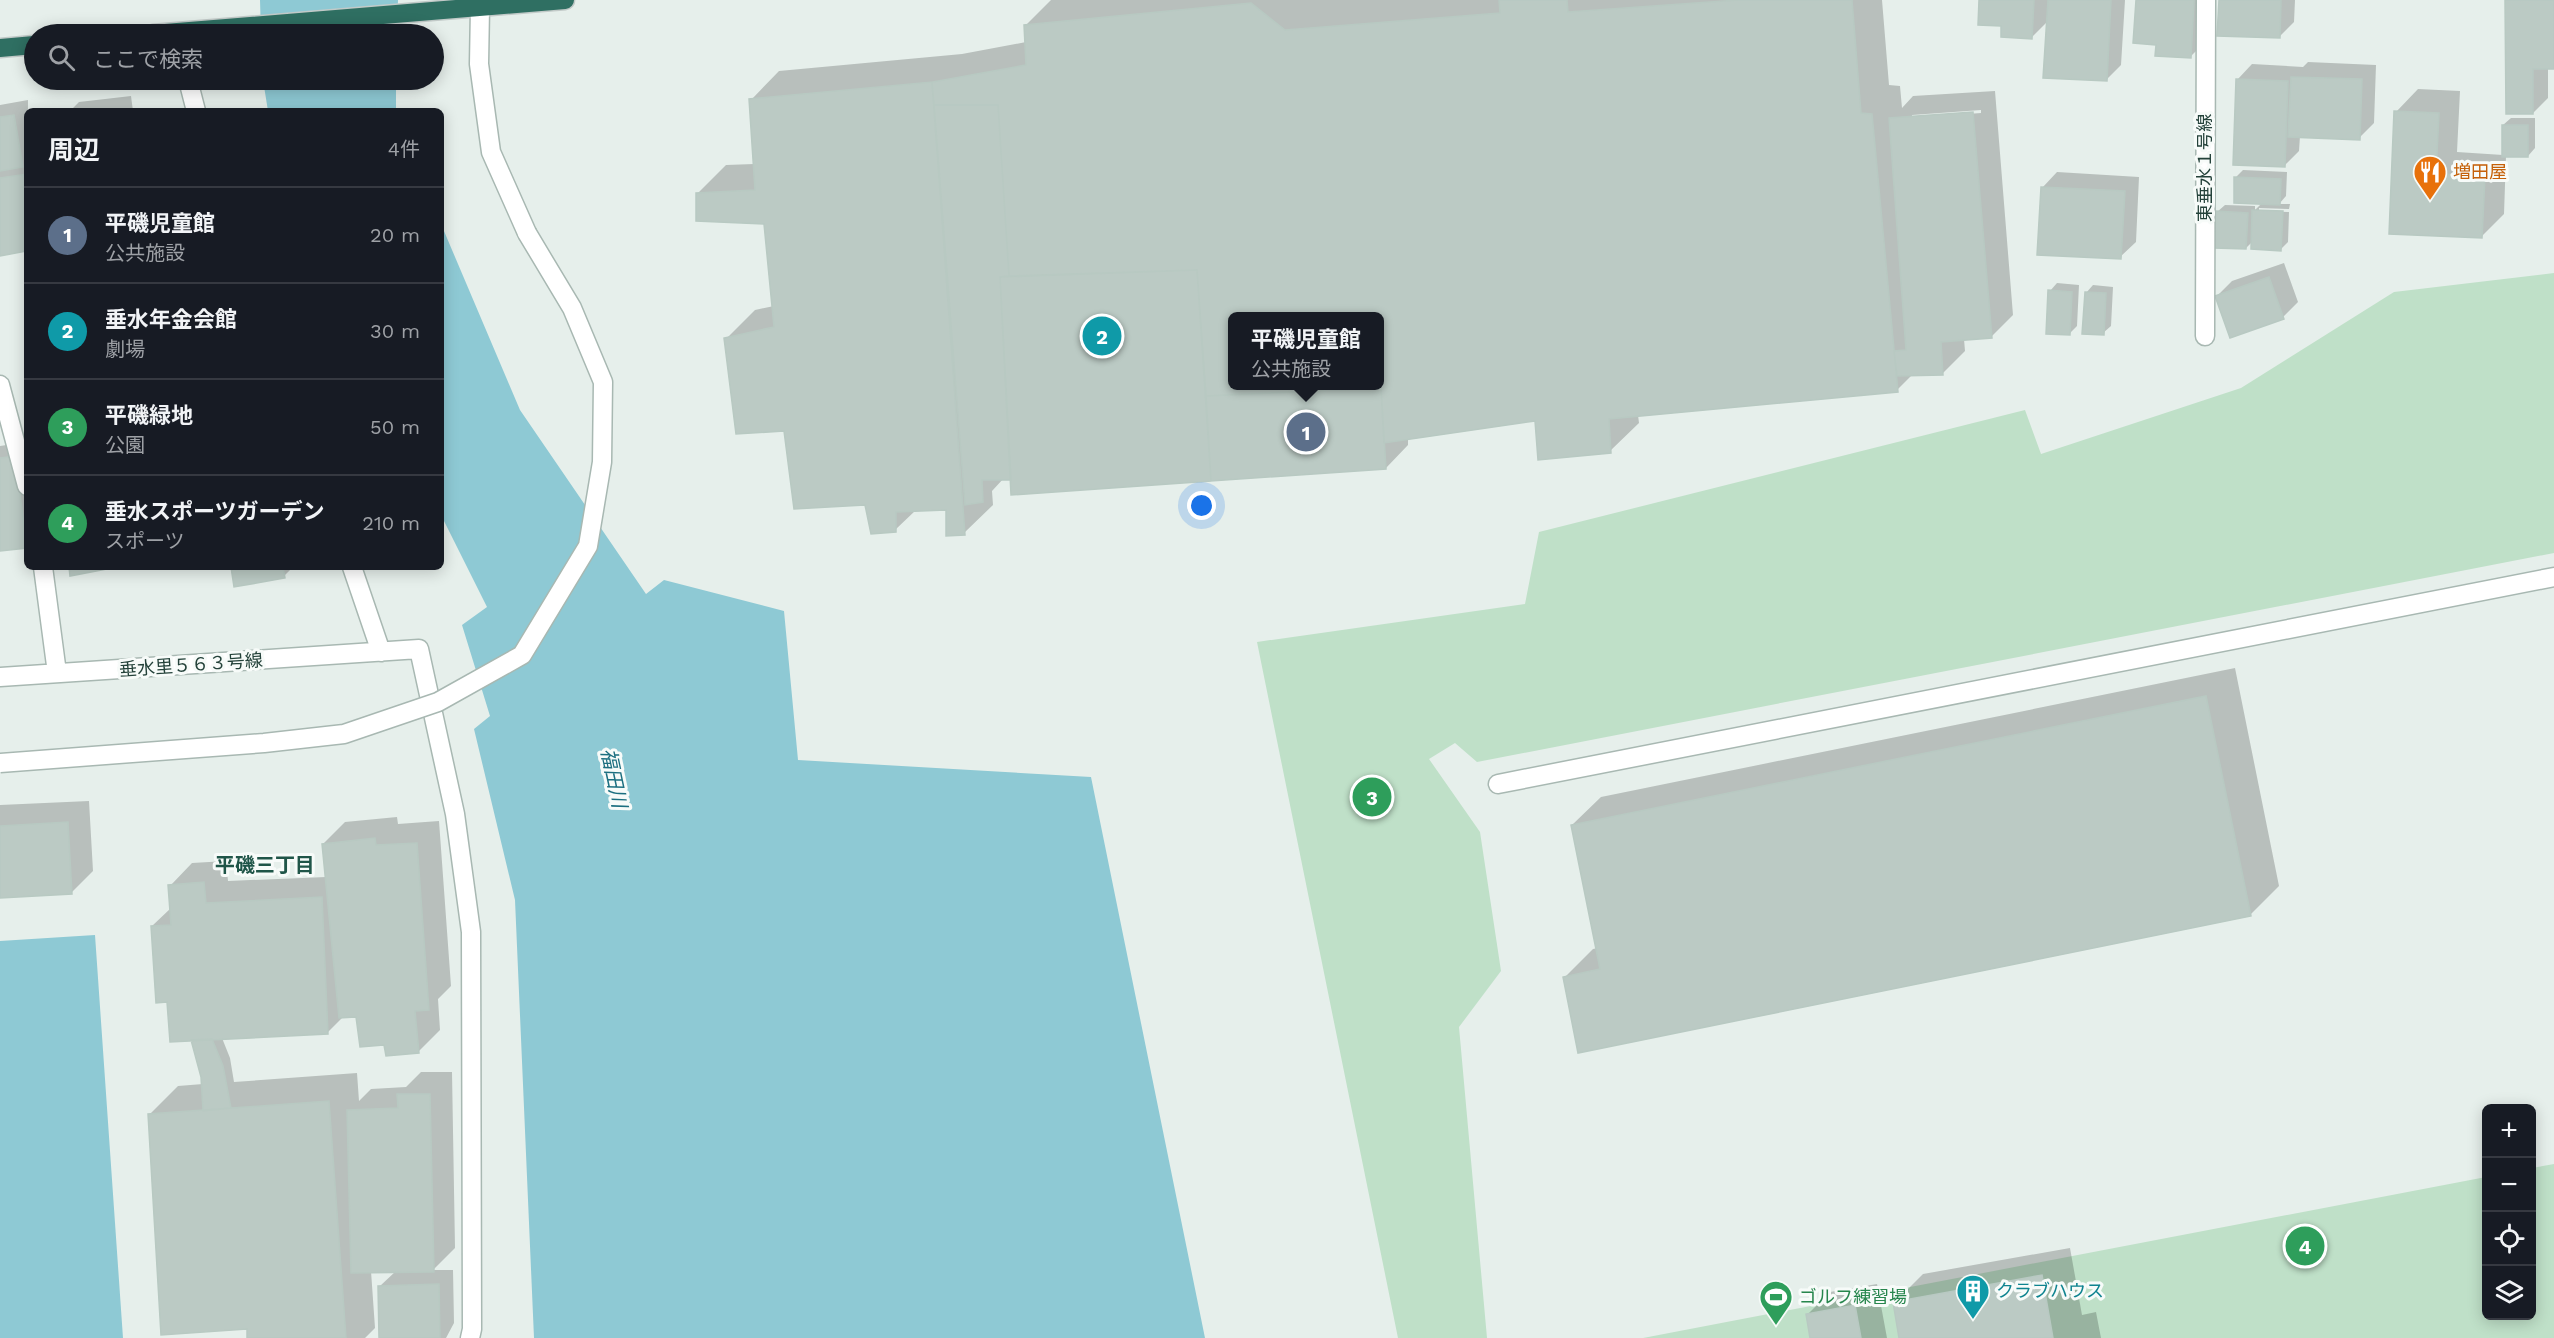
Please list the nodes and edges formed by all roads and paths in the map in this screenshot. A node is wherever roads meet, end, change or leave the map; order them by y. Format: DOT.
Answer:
graph roads {
  1 [pos="565,0"];
  2 [pos="2206,0"];
  3 [pos="480,8"];
  4 [pos="285,24"];
  5 [pos="24,46"];
  6 [pos="0,48"];
  7 [pos="191,90"];
  8 [pos="195,108"];
  9 [pos="2205,336"];
  10 [pos="0,385"];
  11 [pos="24,475"];
  12 [pos="44,570"];
  13 [pos="353,570"];
  14 [pos="2554,577"];
  15 [pos="381,652"];
  16 [pos="57,673"];
  17 [pos="0,677"];
  18 [pos="0,763"];
  19 [pos="1498,784"];
  20 [pos="470,1338"];
  1 -- 3 [label="highway"];
  2 -- 9 [label="street, 東垂水１号線"];
  3 -- 4 [label="highway"];
  3 -- 18 [label="street, bridge"];
  5 -- 6 [label="highway"];
  7 -- 8 [label="street"];
  10 -- 11 [label="street"];
  12 -- 16 [label="street"];
  13 -- 15 [label="street"];
  14 -- 19 [label="street"];
  15 -- 16 [label="street, 垂水里５６３号線"];
  15 -- 20 [label="street, 垂水里５６３号線"];
  16 -- 17 [label="street, 垂水里５６３号線"];
}
